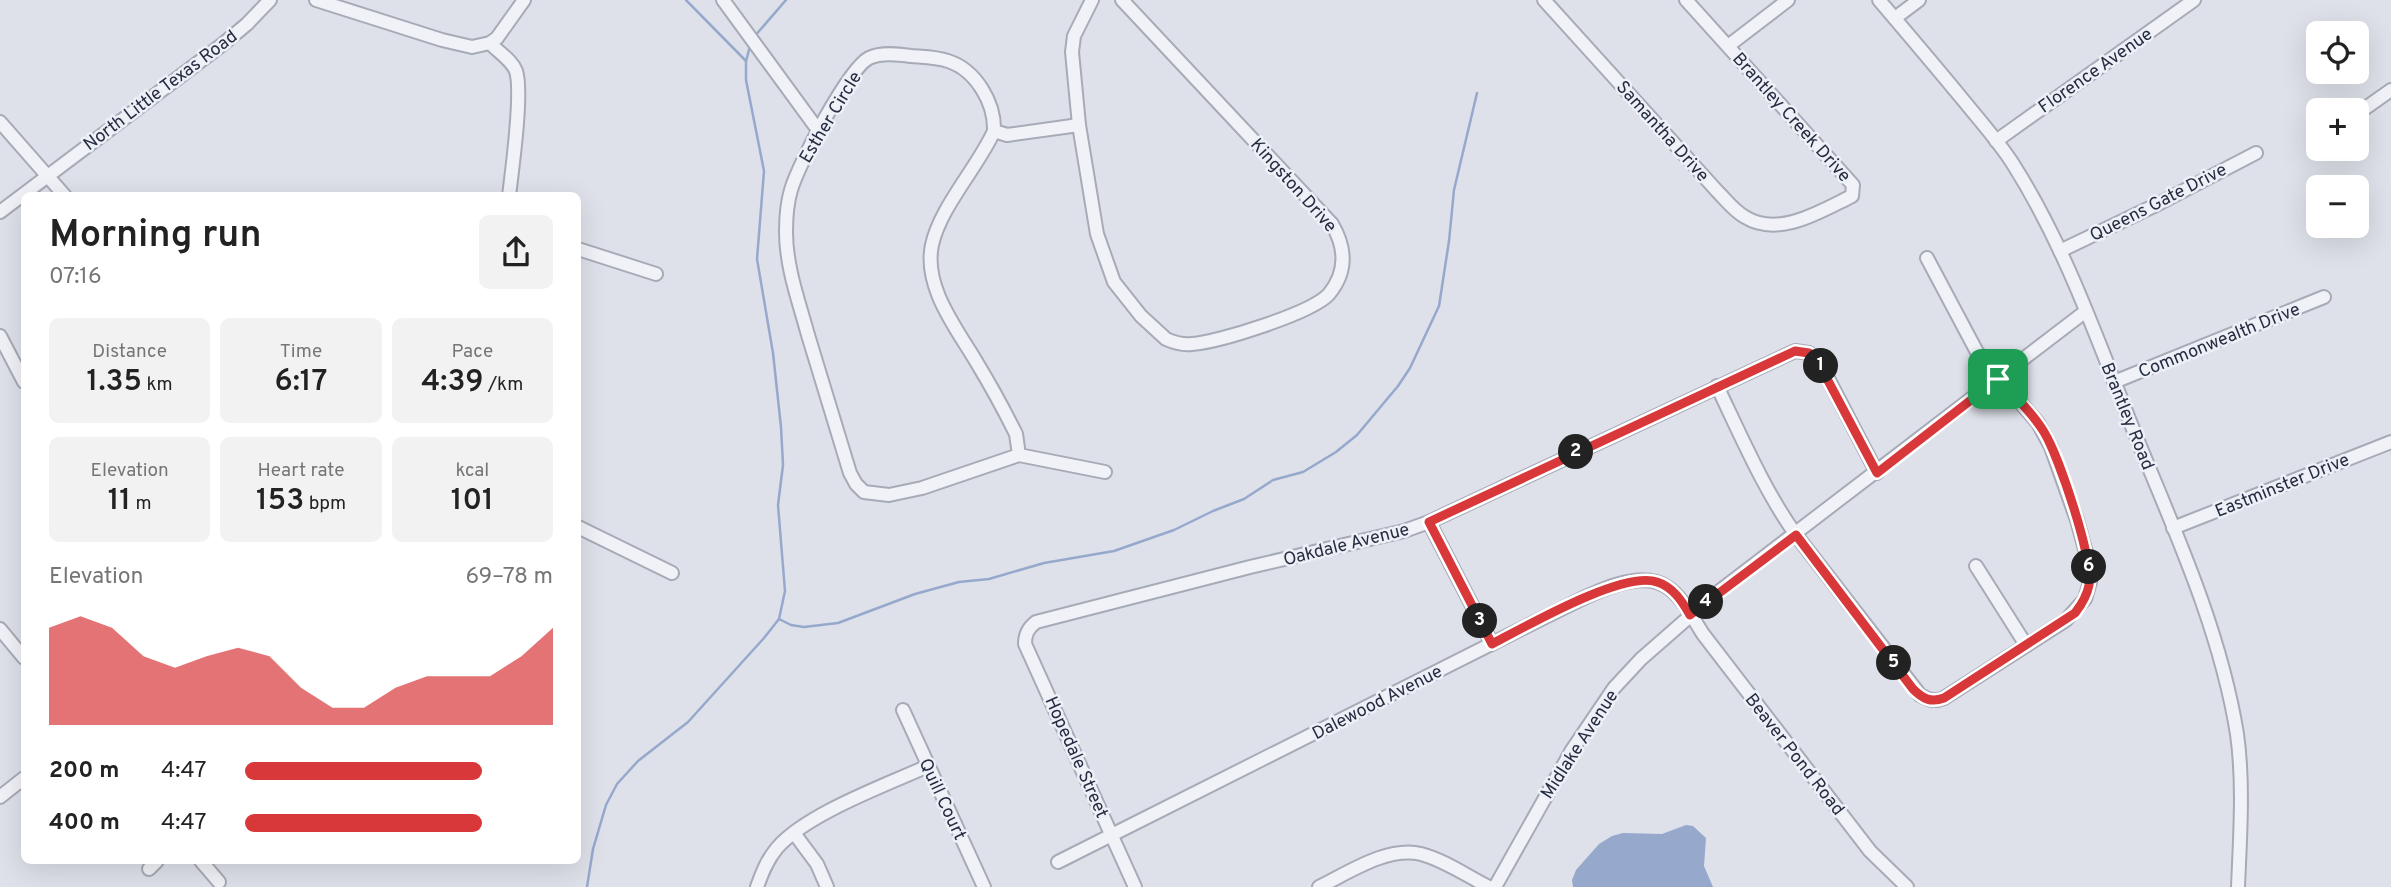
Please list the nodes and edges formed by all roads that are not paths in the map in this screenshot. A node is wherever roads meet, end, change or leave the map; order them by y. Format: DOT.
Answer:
graph roads {
  1 [pos="270,0"];
  2 [pos="316,0"];
  3 [pos="523,0"];
  4 [pos="723,0"];
  5 [pos="1091,0"];
  6 [pos="1122,0"];
  7 [pos="1544,0"];
  8 [pos="1686,0"];
  9 [pos="1788,0"];
  10 [pos="1879,0"];
  11 [pos="1919,0"];
  12 [pos="2194,0"];
  13 [pos="1895,18"];
  14 [pos="490,43"];
  15 [pos="1728,46"];
  16 [pos="2391,90"];
  17 [pos="2369,106"];
  18 [pos="0,122"];
  19 [pos="1079,125"];
  20 [pos="818,130"];
  21 [pos="993,131"];
  22 [pos="1996,141"];
  23 [pos="2256,153"];
  24 [pos="46,176"];
  25 [pos="26,192"];
  26 [pos="61,192"];
  27 [pos="509,192"];
  28 [pos="21,196"];
  29 [pos="0,212"];
  30 [pos="1801,219"];
  31 [pos="581,249"];
  32 [pos="2060,251"];
  33 [pos="1927,258"];
  34 [pos="656,274"];
  35 [pos="2323,297"];
  36 [pos="2086,312"];
  37 [pos="0,337"];
  38 [pos="21,376"];
  39 [pos="1998,379"];
  40 [pos="2114,382"];
  41 [pos="1717,386"];
  42 [pos="2391,442"];
  43 [pos="1019,455"];
  44 [pos="1105,472"];
  45 [pos="1877,473"];
  46 [pos="1429,522"];
  47 [pos="581,528"];
  48 [pos="2173,528"];
  49 [pos="1796,535"];
  50 [pos="1976,566"];
  51 [pos="672,573"];
  52 [pos="1690,615"];
  53 [pos="1029,627"];
  54 [pos="0,629"];
  55 [pos="1492,644"];
  56 [pos="2026,645"];
  57 [pos="21,654"];
  58 [pos="903,710"];
  59 [pos="928,766"];
  60 [pos="21,780"];
  61 [pos="0,797"];
  62 [pos="794,833"];
  63 [pos="1112,836"];
  64 [pos="1058,862"];
  65 [pos="204,864"];
  66 [pos="219,882"];
  67 [pos="757,887"];
  68 [pos="827,887"];
  69 [pos="984,887"];
  70 [pos="1135,887"];
  71 [pos="1319,887"];
  72 [pos="1489,887"];
  73 [pos="1495,887"];
  74 [pos="1908,887"];
  75 [pos="2238,887"];
  1 -- 24 [label="street, North Little Texas Road"];
  2 -- 14 [label="street"];
  3 -- 14 [label="street"];
  4 -- 20 [label="street"];
  5 -- 19 [label="street, Kingston Drive"];
  6 -- 19 [label="street, Kingston Drive"];
  7 -- 30 [label="street, Samantha Drive"];
  8 -- 15 [label="street, Brantley Creek Drive"];
  9 -- 15 [label="street"];
  10 -- 13 [label="street, Brantley Road"];
  11 -- 13 [label="street"];
  12 -- 22 [label="street, Florence Avenue"];
  13 -- 22 [label="street, Brantley Road"];
  14 -- 27 [label="street"];
  15 -- 30 [label="street, Brantley Creek Drive"];
  16 -- 17 [label="street"];
  18 -- 24 [label="street"];
  19 -- 21 [label="street"];
  20 -- 21 [label="street, Esther Circle"];
  20 -- 43 [label="street, Esther Circle"];
  21 -- 43 [label="street"];
  22 -- 32 [label="street, Brantley Road"];
  23 -- 32 [label="street, Queens Gate Drive"];
  24 -- 25 [label="street, North Little Texas Road"];
  24 -- 26 [label="street"];
  28 -- 29 [label="street, North Little Texas Road"];
  31 -- 34 [label="street"];
  32 -- 36 [label="street, Brantley Road"];
  33 -- 39 [label="street"];
  35 -- 40 [label="street, Commonwealth Drive"];
  36 -- 39 [label="street, Midlake Avenue"];
  36 -- 40 [label="street, Brantley Road"];
  37 -- 38 [label="street"];
  39 -- 45 [label="street, Midlake Avenue"];
  39 -- 56 [label="street"];
  40 -- 48 [label="street, Brantley Road"];
  41 -- 45 [label="street, Oakdale Avenue"];
  41 -- 46 [label="street, Oakdale Avenue"];
  41 -- 49 [label="street"];
  42 -- 48 [label="street, Eastminster Drive"];
  43 -- 44 [label="street, Esther Circle"];
  45 -- 49 [label="street, Midlake Avenue"];
  46 -- 53 [label="street, Oakdale Avenue"];
  46 -- 55 [label="street"];
  47 -- 51 [label="street"];
  48 -- 75 [label="street, Brantley Road"];
  49 -- 52 [label="street, Midlake Avenue"];
  49 -- 56 [label="street"];
  50 -- 56 [label="street"];
  52 -- 55 [label="street, Dalewood Avenue"];
  52 -- 73 [label="street, Midlake Avenue"];
  52 -- 74 [label="street, Beaver Pond Road"];
  53 -- 63 [label="street, Hopedale Street"];
  54 -- 57 [label="street"];
  55 -- 63 [label="street, Dalewood Avenue"];
  58 -- 59 [label="street, Quill Court"];
  59 -- 62 [label="street"];
  59 -- 69 [label="street, Quill Court"];
  60 -- 61 [label="street"];
  62 -- 67 [label="street"];
  62 -- 68 [label="street"];
  63 -- 64 [label="street, Dalewood Avenue"];
  63 -- 70 [label="street, Hopedale Street"];
  65 -- 66 [label="street"];
  71 -- 72 [label="street"];
}
